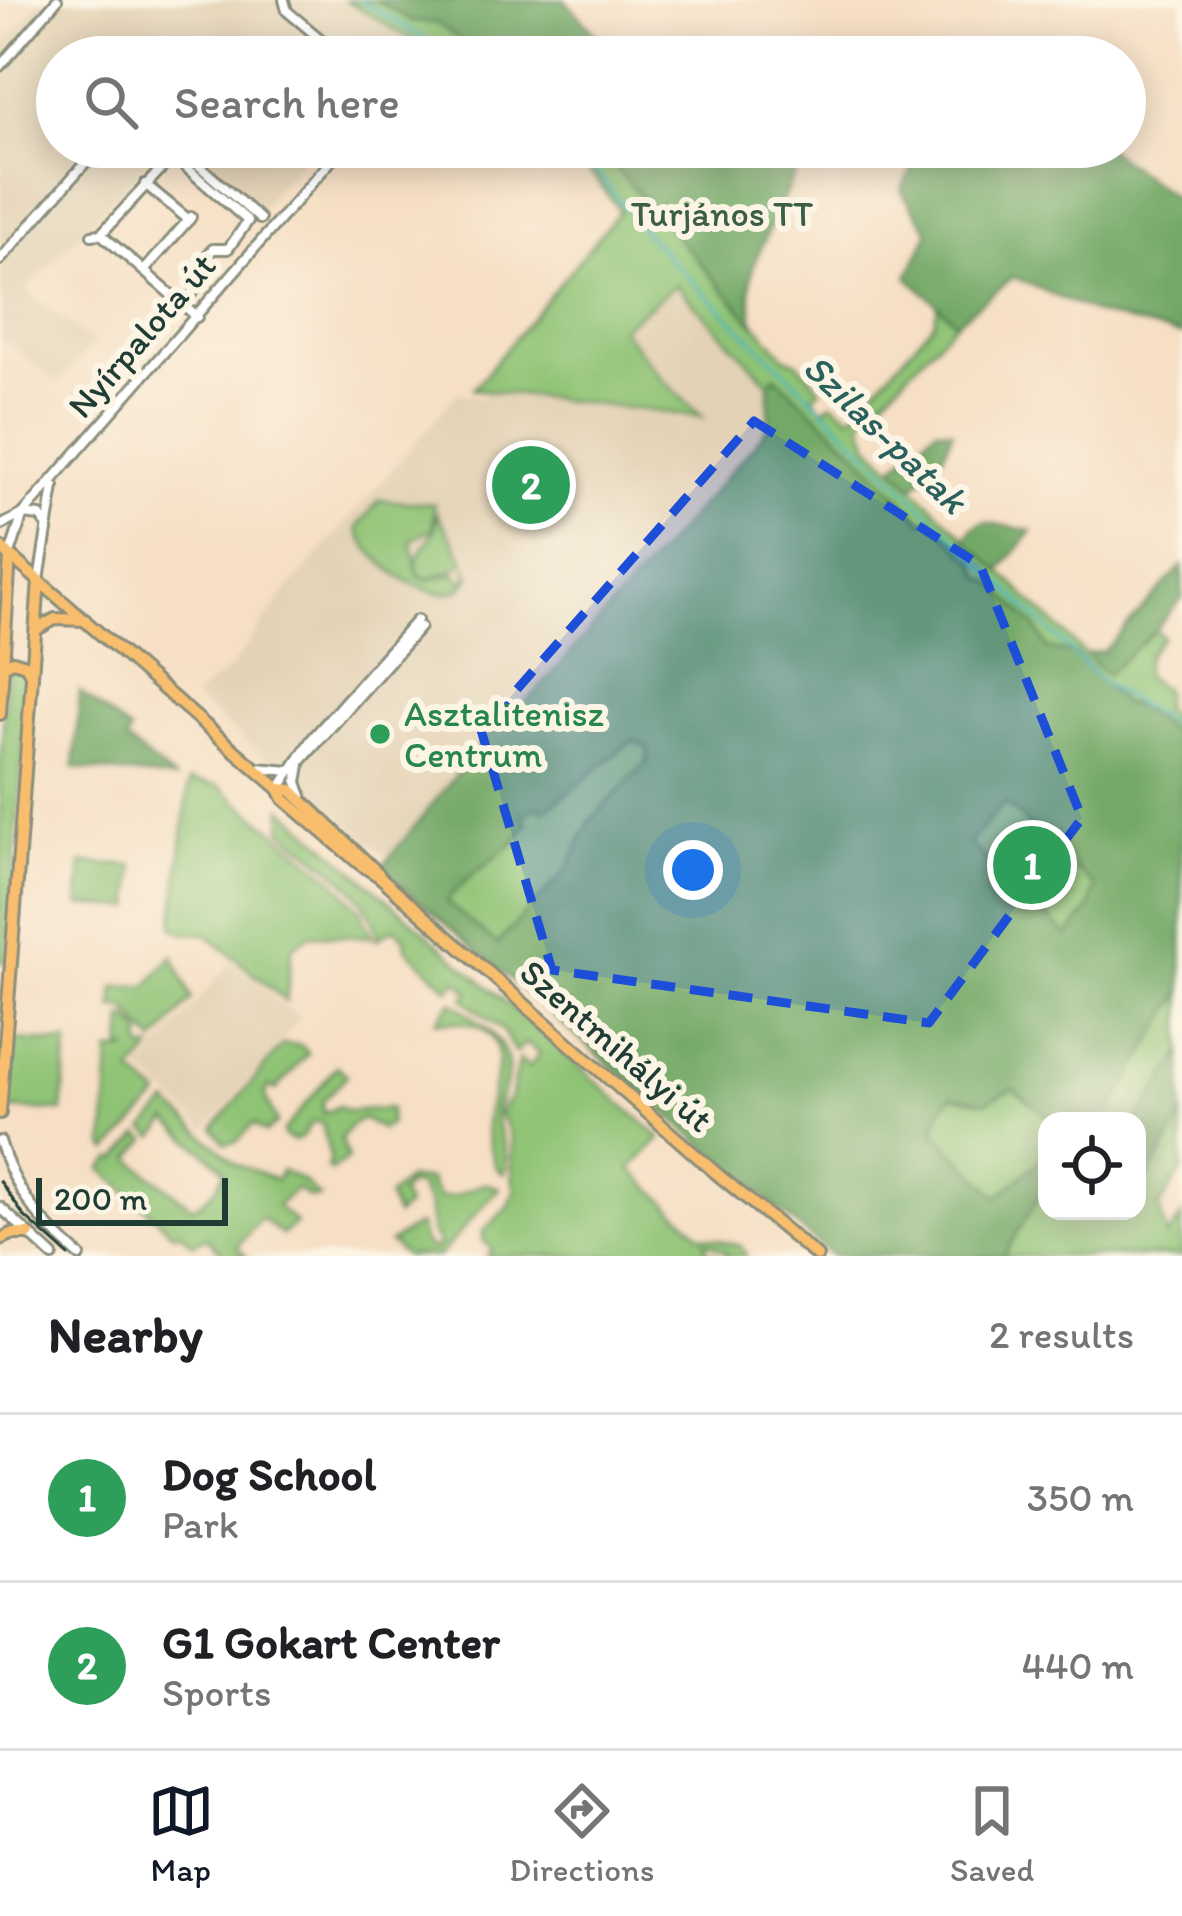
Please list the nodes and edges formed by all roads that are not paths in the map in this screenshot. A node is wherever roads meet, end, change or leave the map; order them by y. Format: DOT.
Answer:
graph roads {
  1 [pos="57,0"];
  2 [pos="284,0"];
  3 [pos="317,36"];
  4 [pos="0,66"];
  5 [pos="81,168"];
  6 [pos="161,168"];
  7 [pos="187,168"];
  8 [pos="202,168"];
  9 [pos="325,168"];
  10 [pos="145,184"];
  11 [pos="260,218"];
  12 [pos="0,260"];
  13 [pos="144,271"];
  14 [pos="183,304"];
  15 [pos="197,316"];
  16 [pos="58,477"];
  17 [pos="23,514"];
  18 [pos="45,525"];
  19 [pos="0,526"];
  20 [pos="5,551"];
  21 [pos="40,563"];
  22 [pos="25,568"];
  23 [pos="39,580"];
  24 [pos="85,620"];
  25 [pos="37,629"];
  26 [pos="3,666"];
  27 [pos="34,680"];
  28 [pos="0,714"];
  29 [pos="301,763"];
  30 [pos="254,766"];
  31 [pos="292,771"];
  32 [pos="279,789"];
  33 [pos="306,804"];
  34 [pos="380,876"];
  35 [pos="14,952"];
  36 [pos="0,969"];
  37 [pos="12,987"];
  38 [pos="1,1066"];
  39 [pos="0,1113"];
  40 [pos="0,1141"];
  41 [pos="0,1207"];
  42 [pos="28,1234"];
  43 [pos="0,1239"];
  44 [pos="53,1256"];
  45 [pos="80,1256"];
  46 [pos="817,1256"];
  1 -- 4 [label="street"];
  2 -- 3 [label="street"];
  5 -- 12 [label="street"];
  6 -- 10 [label="street"];
  7 -- 14 [label="street"];
  8 -- 11 [label="street"];
  9 -- 15 [label="street, Nyírpalota út"];
  10 -- 13 [label="street"];
  10 -- 13 [label="street"];
  13 -- 14 [label="street"];
  14 -- 15 [label="street"];
  15 -- 16 [label="street, Nyírpalota út"];
  16 -- 17 [label="street, Nyírpalota út"];
  16 -- 18 [label="street, Nyírpalota út"];
  17 -- 18 [label="street"];
  17 -- 19 [label="street"];
  17 -- 20 [label="street, Nyírpalota út"];
  18 -- 21 [label="street, Nyírpalota út"];
  20 -- 22 [label="main road, Szentmihályi út"];
  20 -- 26 [label="main road, Nyírpalota út"];
  21 -- 22 [label="street"];
  21 -- 23 [label="street, Nyírpalota út"];
  22 -- 23 [label="main road, Szentmihályi út"];
  23 -- 24 [label="main road, Szentmihályi út"];
  23 -- 25 [label="main road, Nyírpalota út"];
  24 -- 25 [label="main road"];
  24 -- 30 [label="main road, Szentmihályi út"];
  25 -- 27 [label="main road, Nyírpalota út"];
  26 -- 27 [label="main road"];
  26 -- 28 [label="main road, Nyírpalota út"];
  27 -- 35 [label="main road, Nyírpalota út"];
  29 -- 31 [label="street"];
  29 -- 31 [label="street"];
  29 -- 33 [label="street"];
  30 -- 31 [label="street"];
  30 -- 32 [label="main road, Szentmihályi út"];
  31 -- 32 [label="street"];
  32 -- 33 [label="main road, Szentmihályi út"];
  32 -- 34 [label="main road, Szentmihályi út"];
  33 -- 34 [label="main road, Szentmihályi út"];
  34 -- 46 [label="main road, Szentmihályi út"];
  35 -- 36 [label="main road"];
  35 -- 37 [label="main road, Nyírpalota út"];
  36 -- 37 [label="main road"];
  37 -- 38 [label="main road, Nyírpalota út"];
  38 -- 39 [label="main road, Nyírpalota út"];
  40 -- 45 [label="street"];
  41 -- 42 [label="street"];
  42 -- 43 [label="main road"];
  42 -- 44 [label="street"];
}
